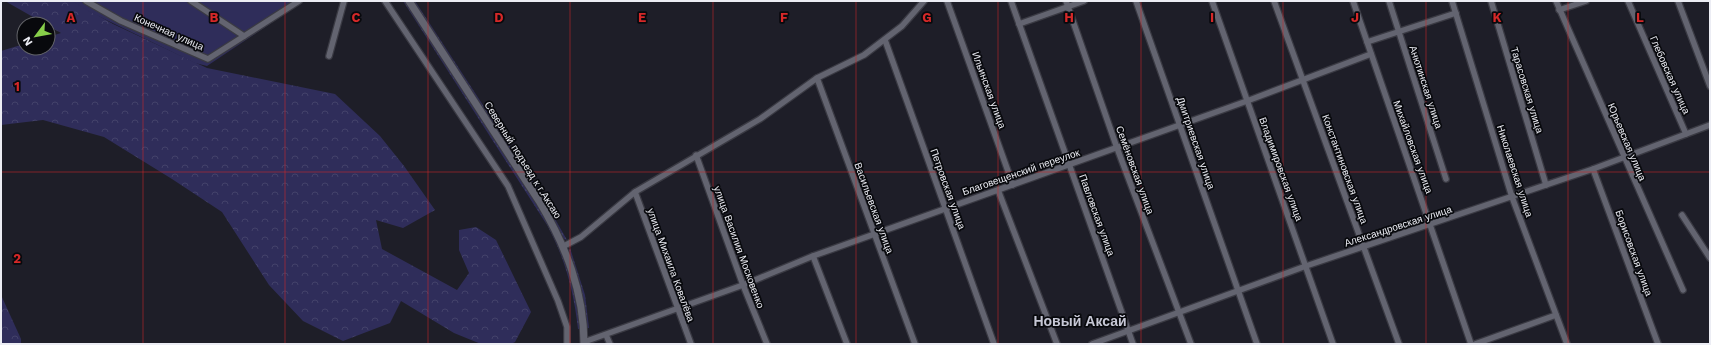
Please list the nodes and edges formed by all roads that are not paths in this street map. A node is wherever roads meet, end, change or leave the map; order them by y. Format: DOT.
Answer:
graph roads {
  1 [pos="86,1"];
  2 [pos="191,1"];
  3 [pos="288,1"];
  4 [pos="299,1"];
  5 [pos="344,1"];
  6 [pos="385,1"];
  7 [pos="409,1"];
  8 [pos="924,1"];
  9 [pos="947,1"];
  10 [pos="1011,1"];
  11 [pos="1084,1"];
  12 [pos="1136,1"];
  13 [pos="1212,1"];
  14 [pos="1274,1"];
  15 [pos="1352,1"];
  16 [pos="1389,1"];
  17 [pos="1452,1"];
  18 [pos="1491,1"];
  19 [pos="1556,1"];
  20 [pos="1586,1"];
  21 [pos="1628,1"];
  22 [pos="1678,1"];
  23 [pos="1067,4"];
  24 [pos="293,5"];
  25 [pos="1560,10"];
  26 [pos="1456,13"];
  27 [pos="1019,24"];
  28 [pos="1399,32"];
  29 [pos="244,36"];
  30 [pos="884,40"];
  31 [pos="1367,42"];
  32 [pos="1371,54"];
  33 [pos="329,56"];
  34 [pos="817,78"];
  35 [pos="1303,81"];
  36 [pos="1710,86"];
  37 [pos="1248,101"];
  38 [pos="1181,125"];
  39 [pos="1710,125"];
  40 [pos="1686,134"];
  41 [pos="1118,148"];
  42 [pos="696,155"];
  43 [pos="1624,158"];
  44 [pos="1070,165"];
  45 [pos="1593,169"];
  46 [pos="1446,179"];
  47 [pos="1013,185"];
  48 [pos="1546,185"];
  49 [pos="998,190"];
  50 [pos="635,192"];
  51 [pos="1512,197"];
  52 [pos="945,208"];
  53 [pos="1682,216"];
  54 [pos="1432,225"];
  55 [pos="874,235"];
  56 [pos="564,246"];
  57 [pos="1364,247"];
  58 [pos="813,256"];
  59 [pos="1710,258"];
  60 [pos="1306,266"];
  61 [pos="743,284"];
  62 [pos="1683,290"];
  63 [pos="1238,292"];
  64 [pos="677,308"];
  65 [pos="1179,312"];
  66 [pos="1556,315"];
  67 [pos="1128,330"];
  68 [pos="606,335"];
  69 [pos="584,343"];
  70 [pos="568,344"];
  71 [pos="610,344"];
  72 [pos="691,344"];
  73 [pos="767,344"];
  74 [pos="847,344"];
  75 [pos="915,344"];
  76 [pos="994,344"];
  77 [pos="1057,344"];
  78 [pos="1092,344"];
  79 [pos="1133,344"];
  80 [pos="1190,344"];
  81 [pos="1257,344"];
  82 [pos="1334,344"];
  83 [pos="1399,344"];
  84 [pos="1472,344"];
  85 [pos="1475,344"];
  86 [pos="1567,344"];
  87 [pos="1658,344"];
  1 -- 29 [label="street, Конечная улица"];
  2 -- 29 [label="street"];
  3 -- 24 [label="street"];
  4 -- 24 [label="street"];
  5 -- 33 [label="street"];
  6 -- 70 [label="street"];
  7 -- 56 [label="street, Северный подъезд к г.Аксаю"];
  8 -- 30 [label="street"];
  9 -- 47 [label="street, Ильинская улица"];
  10 -- 27 [label="street, Павловская улица"];
  11 -- 23 [label="street"];
  12 -- 38 [label="street, Дмитриевская улица"];
  13 -- 37 [label="street, Владимировская улица"];
  14 -- 35 [label="street, Константиновская улица"];
  15 -- 31 [label="street, Михайловская улица"];
  16 -- 28 [label="street, Анютинская улица"];
  17 -- 26 [label="street, Николаевская улица"];
  18 -- 48 [label="street, Тарасовская улица"];
  19 -- 25 [label="street, Юрьевская улица"];
  20 -- 25 [label="street"];
  21 -- 40 [label="street, Глебовская улица"];
  22 -- 36 [label="street"];
  23 -- 27 [label="street"];
  23 -- 41 [label="street, Семёновская улица"];
  24 -- 29 [label="street"];
  25 -- 43 [label="street, Юрьевская улица"];
  26 -- 28 [label="street"];
  26 -- 51 [label="street, Николаевская улица"];
  27 -- 44 [label="street, Павловская улица"];
  28 -- 31 [label="street"];
  28 -- 46 [label="street, Анютинская улица"];
  30 -- 34 [label="street"];
  30 -- 52 [label="street, Петровская улица"];
  31 -- 32 [label="street, Михайловская улица"];
  32 -- 35 [label="street, Благовещенский переулок"];
  32 -- 54 [label="street, Михайловская улица"];
  34 -- 42 [label="street"];
  34 -- 55 [label="street, Васильевская улица"];
  35 -- 37 [label="street, Благовещенский переулок"];
  35 -- 57 [label="street, Константиновская улица"];
  37 -- 38 [label="street, Благовещенский переулок"];
  37 -- 60 [label="street, Владимировская улица"];
  38 -- 41 [label="street, Благовещенский переулок"];
  38 -- 63 [label="street, Дмитриевская улица"];
  39 -- 40 [label="street, Александровская улица"];
  40 -- 43 [label="street, Александровская улица"];
  41 -- 44 [label="street, Благовещенский переулок"];
  41 -- 65 [label="street, Семёновская улица"];
  42 -- 50 [label="street"];
  42 -- 61 [label="street, улица Василия Московенко"];
  43 -- 45 [label="street, Александровская улица"];
  43 -- 62 [label="street, Юрьевская улица"];
  44 -- 47 [label="street, Благовещенский переулок"];
  44 -- 67 [label="street, Павловская улица"];
  45 -- 48 [label="street, Александровская улица"];
  45 -- 87 [label="street, Борисовская улица"];
  47 -- 49 [label="street, Благовещенский переулок"];
  48 -- 51 [label="street, Александровская улица"];
  49 -- 52 [label="street, Благовещенский переулок"];
  49 -- 77 [label="street"];
  50 -- 56 [label="street"];
  50 -- 64 [label="street, улица Михаила Ковалёва"];
  51 -- 54 [label="street, Александровская улица"];
  51 -- 66 [label="street, Николаевская улица"];
  52 -- 55 [label="street, Благовещенский переулок"];
  52 -- 76 [label="street, Петровская улица"];
  53 -- 59 [label="street"];
  54 -- 57 [label="street, Александровская улица"];
  54 -- 84 [label="street, Михайловская улица"];
  55 -- 58 [label="street, Благовещенский переулок"];
  55 -- 75 [label="street, Васильевская улица"];
  56 -- 69 [label="street, Северный подъезд к г.Аксаю"];
  57 -- 60 [label="street, Александровская улица"];
  57 -- 83 [label="street, Константиновская улица"];
  58 -- 61 [label="street, Благовещенский переулок"];
  58 -- 74 [label="street"];
  60 -- 63 [label="street, Александровская улица"];
  60 -- 82 [label="street, Владимировская улица"];
  61 -- 64 [label="street, Благовещенский переулок"];
  61 -- 73 [label="street, улица Василия Московенко"];
  63 -- 65 [label="street, Александровская улица"];
  63 -- 81 [label="street, Дмитриевская улица"];
  64 -- 68 [label="street, Благовещенский переулок"];
  64 -- 72 [label="street, улица Михаила Ковалёва"];
  65 -- 67 [label="street, Александровская улица"];
  65 -- 80 [label="street, Семёновская улица"];
  66 -- 85 [label="street"];
  66 -- 86 [label="street, Николаевская улица"];
  67 -- 78 [label="street, Александровская улица"];
  67 -- 79 [label="street, Павловская улица"];
  68 -- 69 [label="street, Благовещенский переулок"];
  68 -- 71 [label="street"];
}
